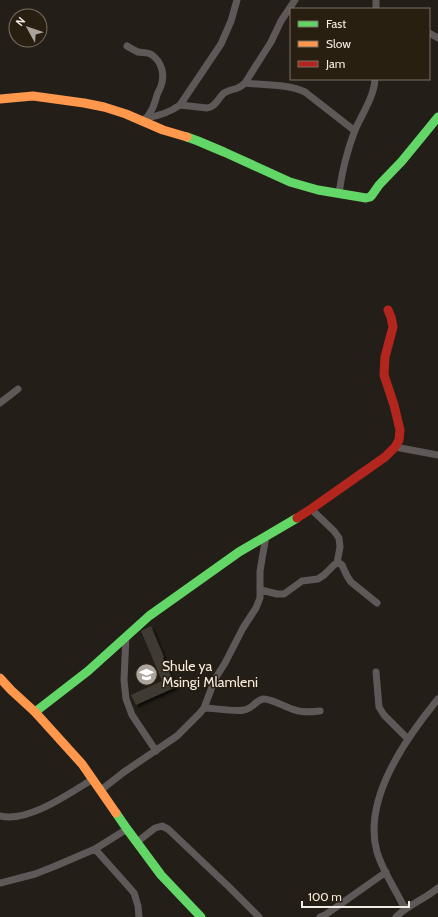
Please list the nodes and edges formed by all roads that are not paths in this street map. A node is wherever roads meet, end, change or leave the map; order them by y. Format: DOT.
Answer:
graph roads {
  1 [pos="238,0"];
  2 [pos="295,0"];
  3 [pos="127,46"];
  4 [pos="376,80"];
  5 [pos="245,83"];
  6 [pos="0,99"];
  7 [pos="180,105"];
  8 [pos="438,117"];
  9 [pos="145,120"];
  10 [pos="355,131"];
  11 [pos="338,192"];
  12 [pos="388,310"];
  13 [pos="18,389"];
  14 [pos="0,403"];
  15 [pos="395,447"];
  16 [pos="438,455"];
  17 [pos="311,509"];
  18 [pos="266,536"];
  19 [pos="337,563"];
  20 [pos="261,590"];
  21 [pos="377,603"];
  22 [pos="126,636"];
  23 [pos="376,672"];
  24 [pos="0,678"];
  25 [pos="438,699"];
  26 [pos="204,708"];
  27 [pos="320,711"];
  28 [pos="34,712"];
  29 [pos="408,739"];
  30 [pos="156,751"];
  31 [pos="93,779"];
  32 [pos="101,790"];
  33 [pos="0,816"];
  34 [pos="127,829"];
  35 [pos="137,842"];
  36 [pos="95,849"];
  37 [pos="386,872"];
  38 [pos="0,883"];
  39 [pos="438,888"];
  40 [pos="405,909"];
  41 [pos="138,917"];
  42 [pos="201,917"];
  43 [pos="259,917"];
  44 [pos="320,917"];
  45 [pos="396,917"];
  1 -- 7 [label="street"];
  2 -- 5 [label="street"];
  3 -- 9 [label="street"];
  4 -- 10 [label="street"];
  5 -- 7 [label="street"];
  5 -- 10 [label="street"];
  6 -- 9 [label="street"];
  7 -- 9 [label="street"];
  8 -- 11 [label="street"];
  9 -- 11 [label="street"];
  10 -- 11 [label="street"];
  12 -- 15 [label="street"];
  13 -- 14 [label="street"];
  15 -- 16 [label="street"];
  15 -- 17 [label="street"];
  17 -- 18 [label="street"];
  17 -- 19 [label="street"];
  18 -- 20 [label="street"];
  18 -- 22 [label="street"];
  19 -- 20 [label="street"];
  19 -- 21 [label="street"];
  20 -- 26 [label="street"];
  22 -- 28 [label="street"];
  22 -- 30 [label="street"];
  23 -- 29 [label="street"];
  24 -- 28 [label="street"];
  25 -- 29 [label="street"];
  26 -- 27 [label="street"];
  26 -- 30 [label="street"];
  28 -- 31 [label="street"];
  29 -- 37 [label="street"];
  30 -- 32 [label="street"];
  31 -- 32 [label="street"];
  31 -- 33 [label="street"];
  32 -- 34 [label="street"];
  34 -- 35 [label="street"];
  34 -- 36 [label="street"];
  35 -- 42 [label="street"];
  35 -- 43 [label="street"];
  36 -- 38 [label="street"];
  36 -- 41 [label="street"];
  37 -- 40 [label="street"];
  37 -- 44 [label="street"];
  39 -- 40 [label="street"];
  40 -- 45 [label="street"];
}
